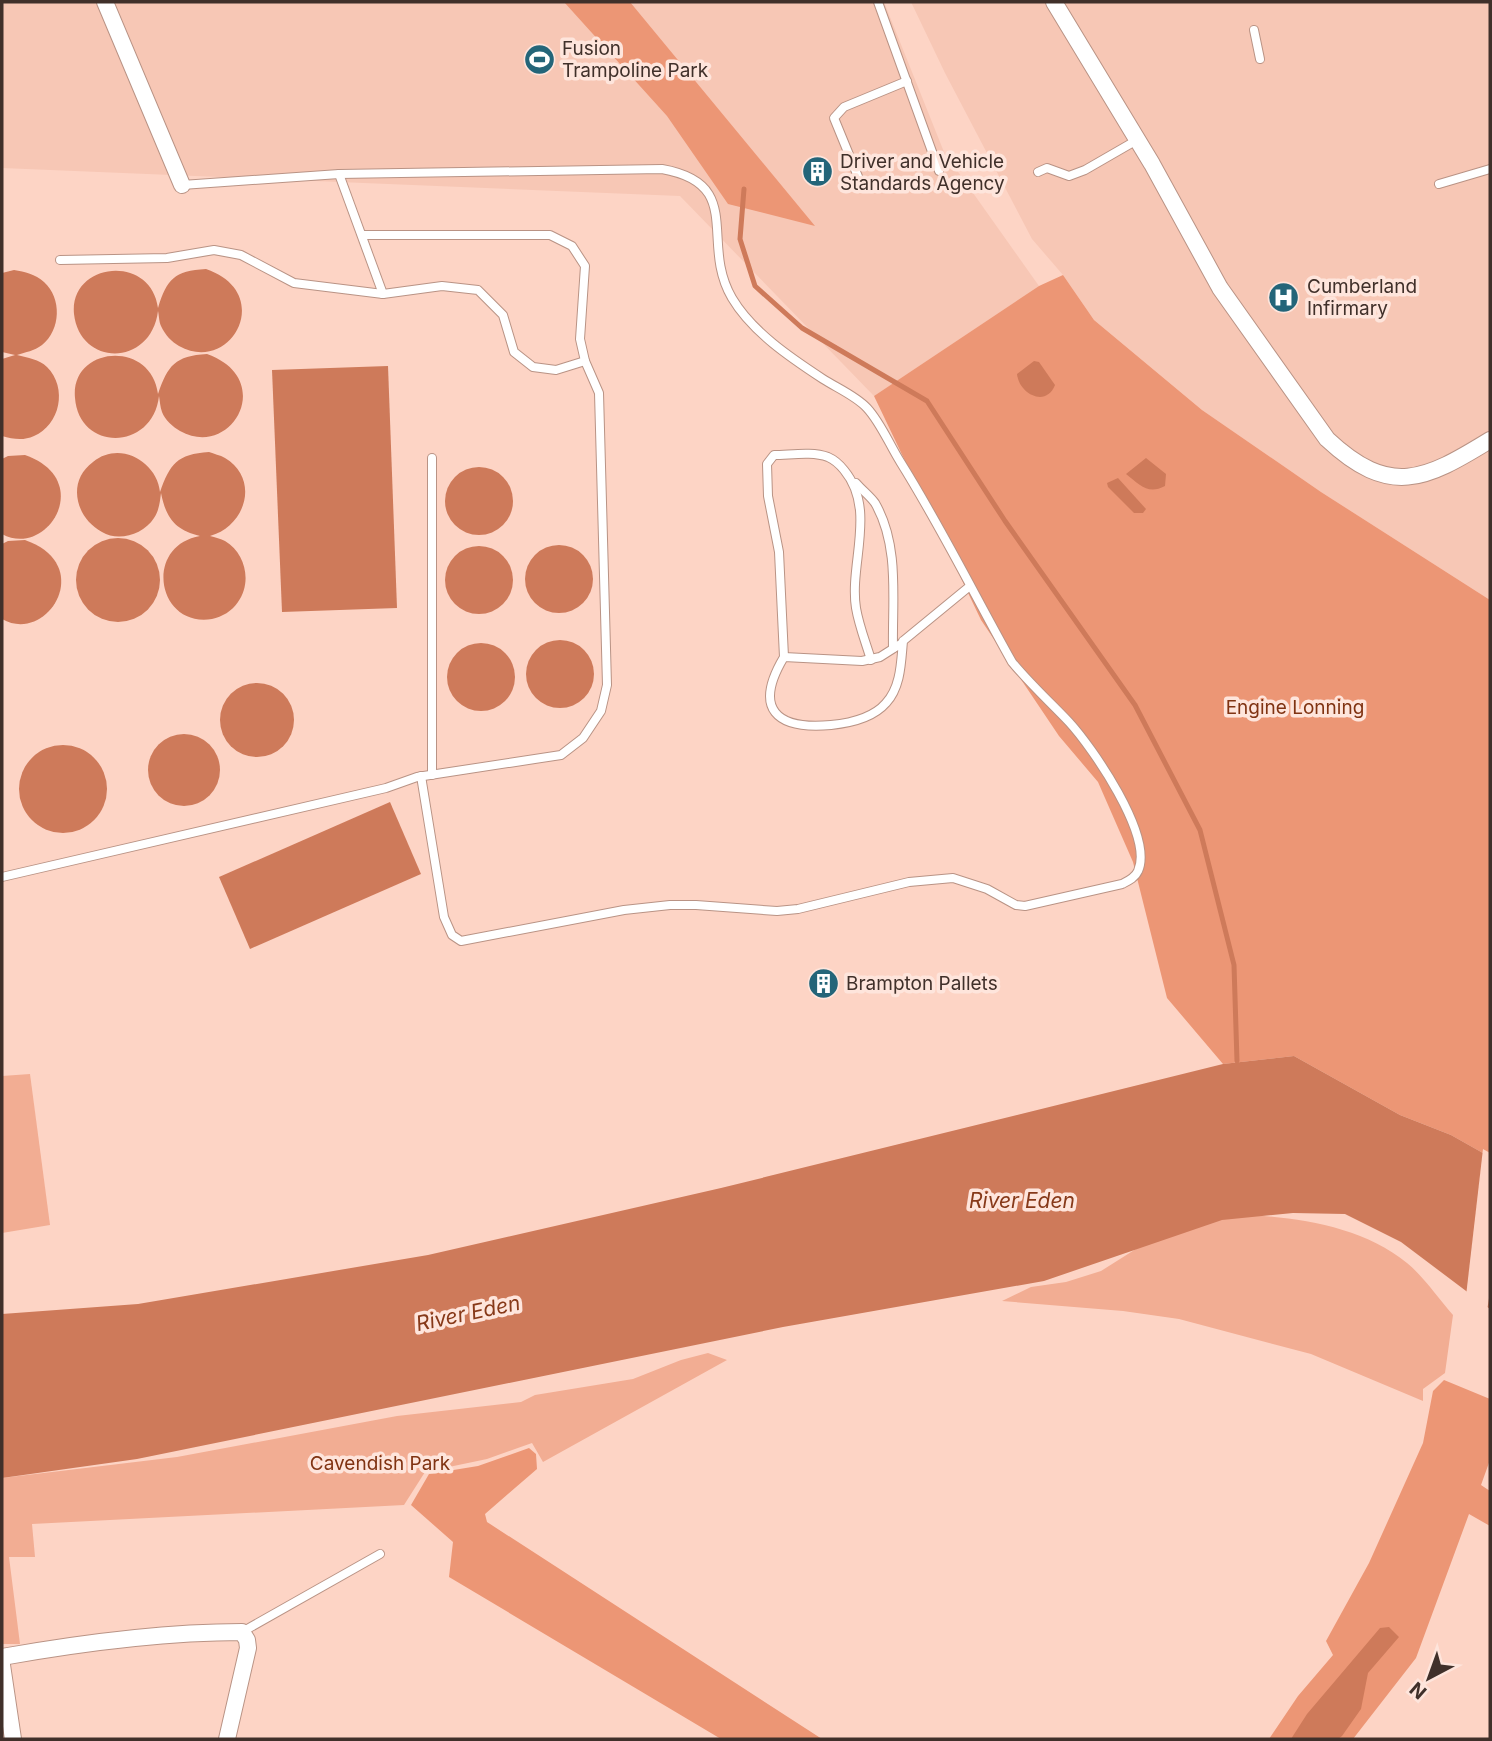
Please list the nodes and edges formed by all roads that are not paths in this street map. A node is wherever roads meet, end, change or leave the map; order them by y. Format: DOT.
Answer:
graph roads {
  1 [pos="105,2"];
  2 [pos="878,2"];
  3 [pos="1054,2"];
  4 [pos="1254,30"];
  5 [pos="1260,59"];
  6 [pos="907,80"];
  7 [pos="1137,140"];
  8 [pos="1490,169"];
  9 [pos="939,171"];
  10 [pos="1038,172"];
  11 [pos="339,174"];
  12 [pos="859,179"];
  13 [pos="182,184"];
  14 [pos="1439,184"];
  15 [pos="362,235"];
  16 [pos="60,260"];
  17 [pos="383,294"];
  18 [pos="585,361"];
  19 [pos="1490,440"];
  20 [pos="432,458"];
  21 [pos="849,476"];
  22 [pos="970,586"];
  23 [pos="903,641"];
  24 [pos="893,649"];
  25 [pos="784,657"];
  26 [pos="872,660"];
  27 [pos="432,775"];
  28 [pos="421,776"];
  29 [pos="2,877"];
  30 [pos="380,1554"];
  31 [pos="242,1632"];
  32 [pos="2,1657"];
  33 [pos="2,1665"];
  34 [pos="13,1739"];
  35 [pos="227,1739"];
  1 -- 13 [label="street"];
  2 -- 6 [label="lane"];
  3 -- 7 [label="street"];
  4 -- 5 [label="lane"];
  6 -- 9 [label="lane"];
  6 -- 12 [label="lane"];
  7 -- 10 [label="lane"];
  7 -- 19 [label="street"];
  8 -- 14 [label="lane"];
  11 -- 13 [label="lane"];
  11 -- 15 [label="lane"];
  11 -- 22 [label="lane"];
  15 -- 17 [label="lane"];
  15 -- 18 [label="lane"];
  16 -- 17 [label="lane"];
  17 -- 18 [label="lane"];
  18 -- 27 [label="lane"];
  20 -- 27 [label="lane"];
  21 -- 24 [label="lane"];
  21 -- 25 [label="lane"];
  21 -- 26 [label="lane"];
  22 -- 23 [label="lane"];
  22 -- 28 [label="lane"];
  23 -- 24 [label="lane"];
  23 -- 25 [label="lane"];
  24 -- 26 [label="lane"];
  25 -- 26 [label="lane"];
  27 -- 28 [label="lane"];
  28 -- 29 [label="lane"];
  30 -- 31 [label="lane"];
  31 -- 32 [label="street"];
  31 -- 35 [label="street"];
  33 -- 34 [label="street"];
}
